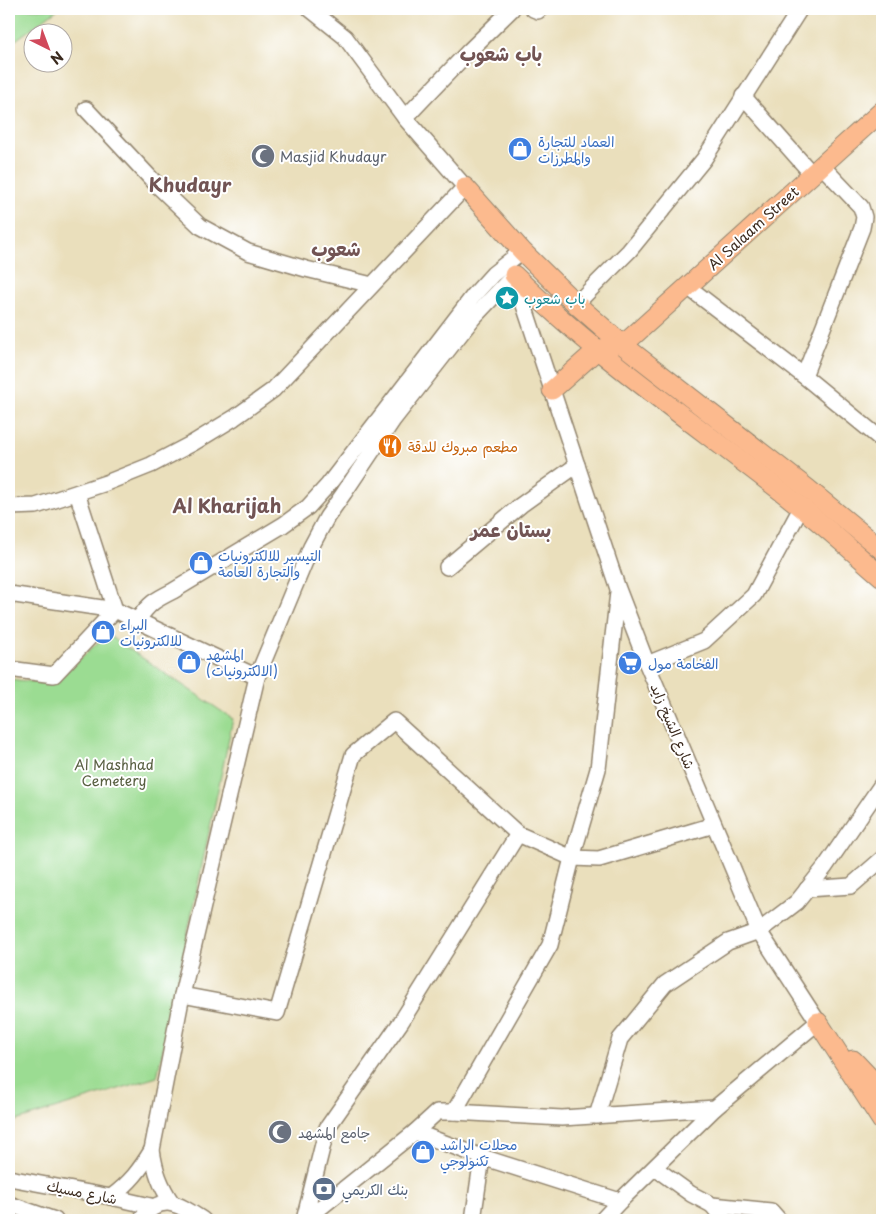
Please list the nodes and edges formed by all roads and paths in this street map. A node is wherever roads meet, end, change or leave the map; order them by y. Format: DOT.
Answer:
graph roads {
  1 [pos="310,9"];
  2 [pos="512,9"];
  3 [pos="533,9"];
  4 [pos="540,9"];
  5 [pos="800,9"];
  6 [pos="743,96"];
  7 [pos="86,109"];
  8 [pos="882,111"];
  9 [pos="406,118"];
  10 [pos="817,170"];
  11 [pos="465,187"];
  12 [pos="522,251"];
  13 [pos="514,275"];
  14 [pos="372,285"];
  15 [pos="688,287"];
  16 [pos="576,304"];
  17 [pos="623,345"];
  18 [pos="597,350"];
  19 [pos="804,376"];
  20 [pos="552,390"];
  21 [pos="882,440"];
  22 [pos="577,465"];
  23 [pos="77,493"];
  24 [pos="9,507"];
  25 [pos="801,508"];
  26 [pos="882,550"];
  27 [pos="447,567"];
  28 [pos="882,576"];
  29 [pos="618,589"];
  30 [pos="9,594"];
  31 [pos="115,610"];
  32 [pos="137,621"];
  33 [pos="646,664"];
  34 [pos="9,669"];
  35 [pos="257,677"];
  36 [pos="882,784"];
  37 [pos="714,825"];
  38 [pos="518,834"];
  39 [pos="572,858"];
  40 [pos="882,859"];
  41 [pos="807,889"];
  42 [pos="759,932"];
  43 [pos="182,995"];
  44 [pos="818,1022"];
  45 [pos="882,1096"];
  46 [pos="714,1108"];
  47 [pos="454,1112"];
  48 [pos="597,1116"];
  49 [pos="882,1122"];
  50 [pos="415,1132"];
  51 [pos="152,1150"];
  52 [pos="482,1158"];
  53 [pos="655,1168"];
  54 [pos="9,1178"];
  55 [pos="111,1197"];
  56 [pos="620,1201"];
  57 [pos="172,1203"];
  58 [pos="9,1204"];
  59 [pos="712,1204"];
  60 [pos="155,1206"];
  61 [pos="55,1220"];
  62 [pos="142,1220"];
  63 [pos="203,1220"];
  64 [pos="305,1220"];
  65 [pos="473,1220"];
  66 [pos="602,1220"];
  67 [pos="724,1220"];
  68 [pos="778,1220"];
  1 -- 9 [label="street"];
  2 -- 9 [label="street"];
  3 -- 4 [label="street"];
  5 -- 6 [label="street"];
  6 -- 10 [label="street"];
  6 -- 16 [label="street"];
  7 -- 14 [label="street"];
  8 -- 10 [label="main road, Al Salaam Street"];
  9 -- 11 [label="street"];
  10 -- 15 [label="main road, Al Salaam Street"];
  10 -- 19 [label="street"];
  11 -- 12 [label="main road"];
  11 -- 14 [label="street"];
  12 -- 16 [label="main road"];
  12 -- 32 [label="street"];
  13 -- 18 [label="main road"];
  13 -- 20 [label="street, شارع الشيخ زايد"];
  13 -- 35 [label="street"];
  14 -- 23 [label="street"];
  15 -- 17 [label="main road, Al Salaam Street"];
  15 -- 19 [label="street"];
  16 -- 17 [label="main road"];
  17 -- 18 [label="main road"];
  17 -- 26 [label="main road"];
  18 -- 20 [label="main road"];
  18 -- 25 [label="main road"];
  19 -- 21 [label="street"];
  20 -- 22 [label="street, شارع الشيخ زايد"];
  22 -- 27 [label="street"];
  22 -- 29 [label="street, شارع الشيخ زايد"];
  23 -- 24 [label="street"];
  23 -- 31 [label="street"];
  25 -- 28 [label="main road"];
  25 -- 33 [label="street"];
  29 -- 33 [label="street, شارع الشيخ زايد"];
  29 -- 39 [label="street"];
  30 -- 31 [label="street"];
  31 -- 32 [label="street"];
  31 -- 34 [label="street"];
  32 -- 35 [label="street"];
  33 -- 37 [label="street, شارع الشيخ زايد"];
  35 -- 43 [label="street"];
  36 -- 41 [label="street"];
  37 -- 39 [label="street"];
  37 -- 42 [label="street, شارع الشيخ زايد"];
  38 -- 39 [label="street"];
  38 -- 43 [label="street"];
  38 -- 64 [label="street"];
  39 -- 47 [label="street"];
  40 -- 41 [label="street"];
  41 -- 42 [label="street"];
  42 -- 44 [label="street, شارع الشيخ زايد"];
  42 -- 48 [label="street"];
  43 -- 51 [label="street"];
  44 -- 45 [label="main road"];
  44 -- 46 [label="street"];
  44 -- 49 [label="main road, شارع الشيخ زايد"];
  46 -- 48 [label="street"];
  46 -- 53 [label="street"];
  47 -- 48 [label="street"];
  47 -- 50 [label="street"];
  50 -- 52 [label="street"];
  50 -- 64 [label="street"];
  51 -- 55 [label="street"];
  51 -- 57 [label="street"];
  52 -- 56 [label="street"];
  52 -- 65 [label="street"];
  53 -- 56 [label="street"];
  53 -- 59 [label="street"];
  54 -- 55 [label="street, شارع مسيك"];
  55 -- 60 [label="street, شارع مسيك"];
  56 -- 66 [label="street"];
  57 -- 60 [label="street"];
  57 -- 63 [label="street"];
  58 -- 61 [label="street"];
  59 -- 67 [label="street"];
  59 -- 68 [label="street"];
  60 -- 62 [label="street"];
}
